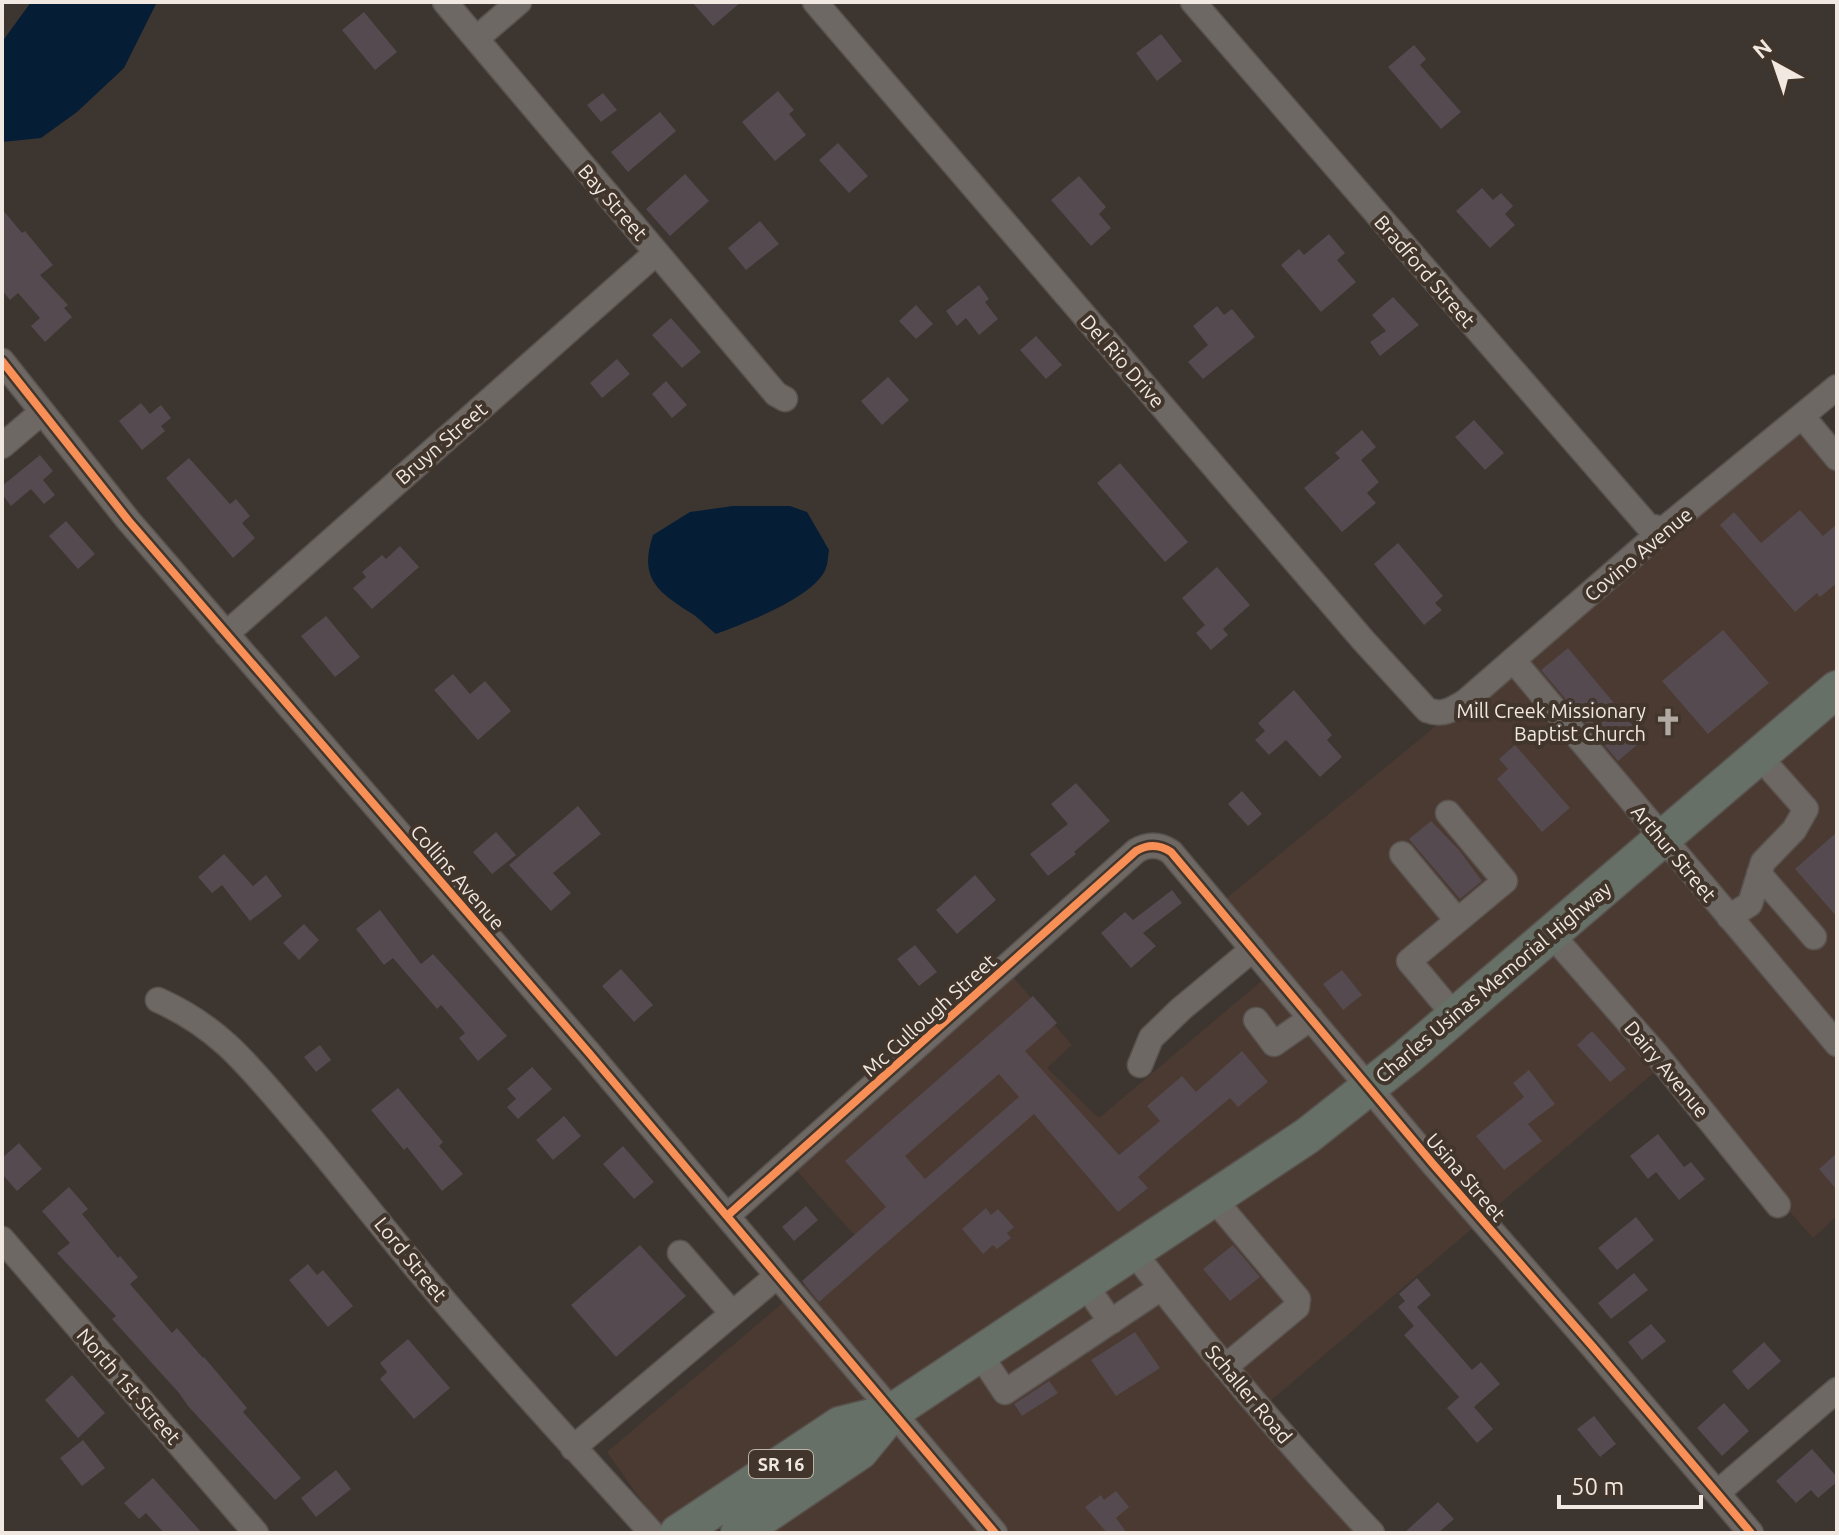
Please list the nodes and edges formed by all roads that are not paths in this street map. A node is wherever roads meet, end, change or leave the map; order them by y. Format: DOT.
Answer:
graph roads {
  1 [pos="445,2"];
  2 [pos="519,2"];
  3 [pos="815,2"];
  4 [pos="1193,2"];
  5 [pos="477,38"];
  6 [pos="656,253"];
  7 [pos="2,361"];
  8 [pos="1837,387"];
  9 [pos="785,399"];
  10 [pos="42,412"];
  11 [pos="1802,416"];
  12 [pos="2,446"];
  13 [pos="1837,458"];
  14 [pos="1664,529"];
  15 [pos="226,634"];
  16 [pos="1513,660"];
  17 [pos="1837,689"];
  18 [pos="1436,713"];
  19 [pos="1759,756"];
  20 [pos="1448,813"];
  21 [pos="1662,839"];
  22 [pos="1156,845"];
  23 [pos="1402,854"];
  24 [pos="1759,874"];
  25 [pos="1729,917"];
  26 [pos="1457,920"];
  27 [pos="1552,935"];
  28 [pos="1814,937"];
  29 [pos="1253,949"];
  30 [pos="158,1000"];
  31 [pos="1455,1016"];
  32 [pos="1311,1018"];
  33 [pos="1256,1020"];
  34 [pos="1837,1044"];
  35 [pos="1140,1065"];
  36 [pos="1369,1087"];
  37 [pos="1213,1198"];
  38 [pos="1778,1205"];
  39 [pos="727,1216"];
  40 [pos="2,1239"];
  41 [pos="1132,1250"];
  42 [pos="680,1253"];
  43 [pos="777,1276"];
  44 [pos="1084,1283"];
  45 [pos="1161,1288"];
  46 [pos="732,1313"];
  47 [pos="1111,1322"];
  48 [pos="979,1353"];
  49 [pos="1225,1367"];
  50 [pos="1837,1390"];
  51 [pos="892,1412"];
  52 [pos="573,1448"];
  53 [pos="1717,1493"];
  54 [pos="256,1533"];
  55 [pos="652,1533"];
  56 [pos="678,1533"];
  57 [pos="739,1533"];
  58 [pos="995,1533"];
  59 [pos="1372,1533"];
  60 [pos="1751,1533"];
  1 -- 5 [label="street, Bay Street"];
  2 -- 5 [label="street"];
  3 -- 18 [label="street, Del Rio Drive"];
  4 -- 14 [label="street, Bradford Street"];
  5 -- 6 [label="street, Bay Street"];
  6 -- 9 [label="street, Bay Street"];
  6 -- 15 [label="street, Bruyn Street"];
  7 -- 10 [label="street, Collins Avenue"];
  8 -- 11 [label="street, Covino Avenue"];
  10 -- 12 [label="street"];
  10 -- 15 [label="street, Collins Avenue"];
  11 -- 13 [label="street"];
  11 -- 14 [label="street, Covino Avenue"];
  14 -- 16 [label="street, Covino Avenue"];
  15 -- 39 [label="street, Collins Avenue"];
  16 -- 18 [label="street, Covino Avenue"];
  16 -- 21 [label="street, Arthur Street"];
  17 -- 19 [label="highway, Charles Usinas Memorial Highway / SR 16"];
  19 -- 21 [label="highway, Charles Usinas Memorial Highway / SR 16"];
  19 -- 24 [label="street"];
  20 -- 26 [label="street"];
  21 -- 25 [label="street, Arthur Street"];
  21 -- 27 [label="highway, Charles Usinas Memorial Highway / SR 16"];
  22 -- 29 [label="street, Usina Street"];
  22 -- 39 [label="street, Mc Cullough Street"];
  23 -- 26 [label="street"];
  24 -- 25 [label="street"];
  24 -- 28 [label="street"];
  25 -- 34 [label="street, Arthur Street"];
  26 -- 31 [label="street"];
  27 -- 31 [label="highway, Charles Usinas Memorial Highway / SR 16"];
  27 -- 38 [label="street, Dairy Avenue"];
  29 -- 32 [label="street, Usina Street"];
  29 -- 35 [label="street"];
  30 -- 52 [label="street, Lord Street"];
  31 -- 36 [label="highway, Charles Usinas Memorial Highway / SR 16"];
  32 -- 33 [label="street"];
  32 -- 36 [label="street, Usina Street"];
  36 -- 37 [label="highway, Charles Usinas Memorial Highway / SR 16"];
  36 -- 53 [label="street, Usina Street"];
  37 -- 41 [label="highway, Charles Usinas Memorial Highway / SR 16"];
  37 -- 49 [label="street"];
  39 -- 43 [label="street, Collins Avenue"];
  40 -- 54 [label="street, North 1st Street"];
  41 -- 44 [label="highway, Charles Usinas Memorial Highway / SR 16"];
  41 -- 45 [label="street, Schaller Road"];
  42 -- 46 [label="street"];
  43 -- 46 [label="street"];
  43 -- 51 [label="street, Collins Avenue"];
  44 -- 47 [label="street"];
  44 -- 48 [label="highway, Charles Usinas Memorial Highway / SR 16"];
  45 -- 47 [label="street"];
  45 -- 49 [label="street, Schaller Road"];
  46 -- 52 [label="street"];
  47 -- 48 [label="street"];
  48 -- 51 [label="highway, Charles Usinas Memorial Highway / SR 16"];
  49 -- 59 [label="street, Schaller Road"];
  50 -- 53 [label="street"];
  51 -- 56 [label="highway, Charles Usinas Memorial Highway / SR 16"];
  51 -- 57 [label="highway, Charles Usinas Memorial Highway / SR 16"];
  51 -- 58 [label="street, Collins Avenue"];
  52 -- 55 [label="street, Lord Street"];
  53 -- 60 [label="street, Usina Street"];
}
